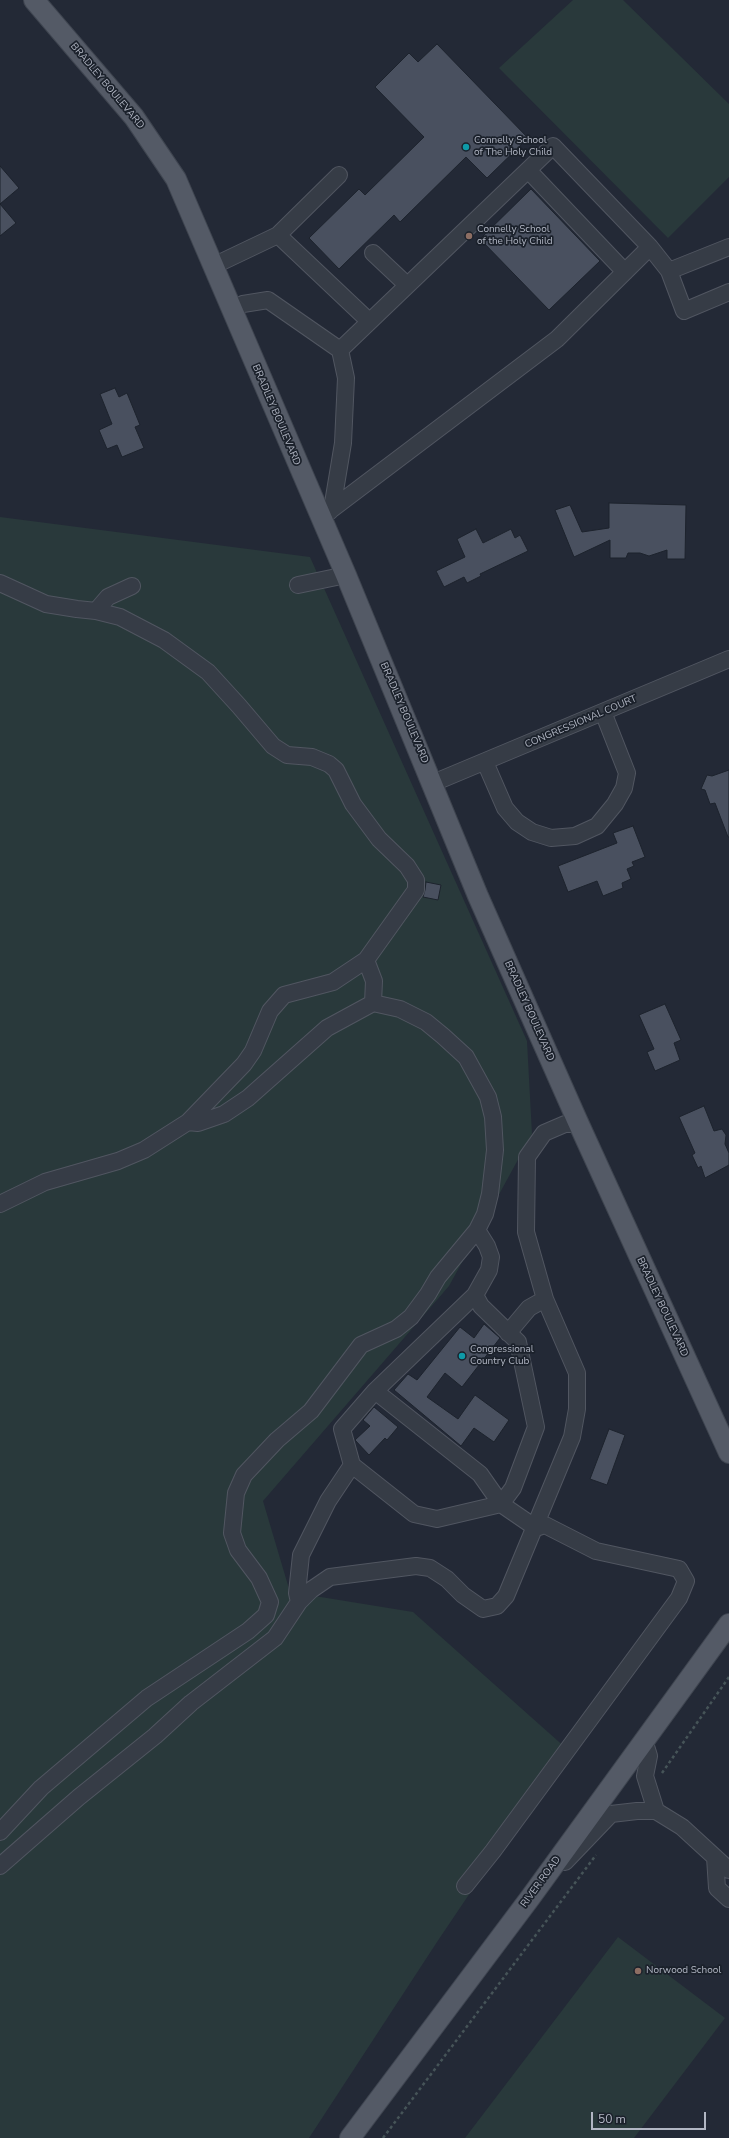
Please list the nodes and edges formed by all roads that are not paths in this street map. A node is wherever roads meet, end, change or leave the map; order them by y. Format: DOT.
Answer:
graph roads {
  1 [pos="34,0"];
  2 [pos="528,170"];
  3 [pos="339,175"];
  4 [pos="278,234"];
  5 [pos="650,247"];
  6 [pos="729,247"];
  7 [pos="372,253"];
  8 [pos="213,266"];
  9 [pos="669,271"];
  10 [pos="625,272"];
  11 [pos="407,285"];
  12 [pos="729,292"];
  13 [pos="232,309"];
  14 [pos="369,321"];
  15 [pos="340,350"];
  16 [pos="327,515"];
  17 [pos="346,574"];
  18 [pos="0,583"];
  19 [pos="298,585"];
  20 [pos="132,586"];
  21 [pos="96,611"];
  22 [pos="729,660"];
  23 [pos="603,712"];
  24 [pos="484,762"];
  25 [pos="433,783"];
  26 [pos="366,960"];
  27 [pos="373,1003"];
  28 [pos="188,1122"];
  29 [pos="579,1124"];
  30 [pos="0,1204"];
  31 [pos="477,1230"];
  32 [pos="475,1295"];
  33 [pos="545,1299"];
  34 [pos="508,1332"];
  35 [pos="375,1391"];
  36 [pos="729,1453"];
  37 [pos="352,1465"];
  38 [pos="501,1504"];
  39 [pos="536,1528"];
  40 [pos="299,1602"];
  41 [pos="729,1624"];
  42 [pos="644,1740"];
  43 [pos="656,1811"];
  44 [pos="0,1832"];
  45 [pos="715,1857"];
  46 [pos="0,1866"];
  47 [pos="729,1870"];
  48 [pos="465,1886"];
  49 [pos="530,1898"];
  50 [pos="729,1899"];
  51 [pos="350,2138"];
  1 -- 8 [label="main road, BRADLEY BOULEVARD"];
  2 -- 5 [label="street"];
  2 -- 10 [label="street"];
  2 -- 11 [label="street"];
  3 -- 4 [label="street"];
  4 -- 8 [label="street"];
  4 -- 14 [label="street"];
  5 -- 9 [label="street"];
  5 -- 10 [label="street"];
  6 -- 9 [label="street"];
  7 -- 11 [label="street"];
  8 -- 13 [label="main road, BRADLEY BOULEVARD"];
  9 -- 12 [label="street"];
  10 -- 16 [label="street"];
  11 -- 14 [label="street"];
  13 -- 15 [label="street"];
  13 -- 16 [label="main road, BRADLEY BOULEVARD"];
  14 -- 15 [label="street"];
  15 -- 16 [label="street"];
  16 -- 17 [label="main road, BRADLEY BOULEVARD"];
  17 -- 19 [label="street"];
  17 -- 25 [label="main road, BRADLEY BOULEVARD"];
  18 -- 21 [label="street"];
  20 -- 21 [label="street"];
  21 -- 26 [label="street"];
  22 -- 23 [label="street, CONGRESSIONAL COURT"];
  23 -- 24 [label="street, CONGRESSIONAL COURT"];
  23 -- 24 [label="street"];
  24 -- 25 [label="street, CONGRESSIONAL COURT"];
  25 -- 29 [label="main road, BRADLEY BOULEVARD"];
  26 -- 27 [label="street"];
  26 -- 28 [label="street"];
  27 -- 28 [label="street"];
  27 -- 31 [label="street"];
  28 -- 30 [label="street"];
  29 -- 33 [label="street"];
  29 -- 36 [label="main road, BRADLEY BOULEVARD"];
  31 -- 32 [label="street"];
  31 -- 44 [label="street"];
  32 -- 34 [label="street"];
  32 -- 35 [label="street"];
  33 -- 34 [label="street"];
  33 -- 39 [label="street"];
  34 -- 38 [label="street"];
  35 -- 37 [label="street"];
  35 -- 38 [label="street"];
  37 -- 38 [label="street"];
  37 -- 40 [label="street"];
  38 -- 39 [label="street"];
  39 -- 40 [label="street"];
  39 -- 48 [label="street"];
  40 -- 46 [label="street"];
  41 -- 42 [label="main road, RIVER ROAD"];
  42 -- 43 [label="street"];
  42 -- 49 [label="main road, RIVER ROAD"];
  43 -- 45 [label="street"];
  43 -- 49 [label="street"];
  45 -- 47 [label="street"];
  45 -- 50 [label="street"];
  49 -- 51 [label="main road, RIVER ROAD"];
}
